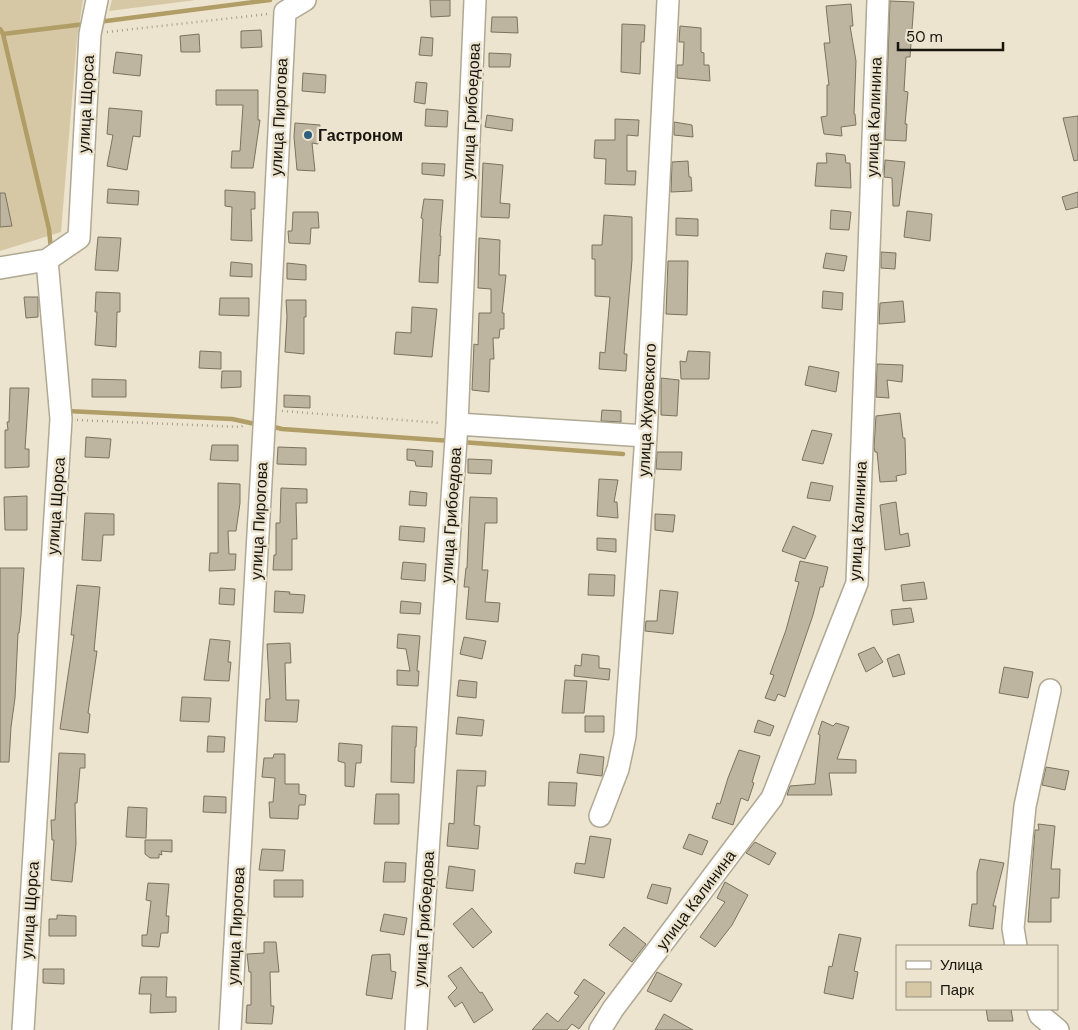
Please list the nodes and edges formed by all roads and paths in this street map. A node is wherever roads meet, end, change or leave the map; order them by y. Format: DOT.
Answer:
graph roads {
  1 [pos="97,0"];
  2 [pos="305,0"];
  3 [pos="475,0"];
  4 [pos="668,0"];
  5 [pos="878,0"];
  6 [pos="284,12"];
  7 [pos="90,34"];
  8 [pos="47,260"];
  9 [pos="0,268"];
  10 [pos="457,424"];
  11 [pos="646,436"];
  12 [pos="1050,690"];
  13 [pos="600,816"];
  14 [pos="1016,945"];
  15 [pos="1038,1010"];
  16 [pos="23,1030"];
  17 [pos="230,1030"];
  18 [pos="416,1030"];
  19 [pos="600,1030"];
  20 [pos="1058,1030"];
  1 -- 7 [label="street, улица Щорса"];
  2 -- 6 [label="street"];
  3 -- 10 [label="street, улица Грибоедова"];
  4 -- 11 [label="street, улица Жуковского"];
  5 -- 19 [label="street, улица Калинина"];
  6 -- 7 [label="path"];
  6 -- 17 [label="street, улица Пирогова"];
  7 -- 8 [label="street, улица Щорса"];
  8 -- 9 [label="street"];
  8 -- 16 [label="street, улица Щорса"];
  10 -- 11 [label="street"];
  10 -- 18 [label="street, улица Грибоедова"];
  11 -- 13 [label="street, улица Жуковского"];
  12 -- 14 [label="street"];
  15 -- 20 [label="street"];
}
